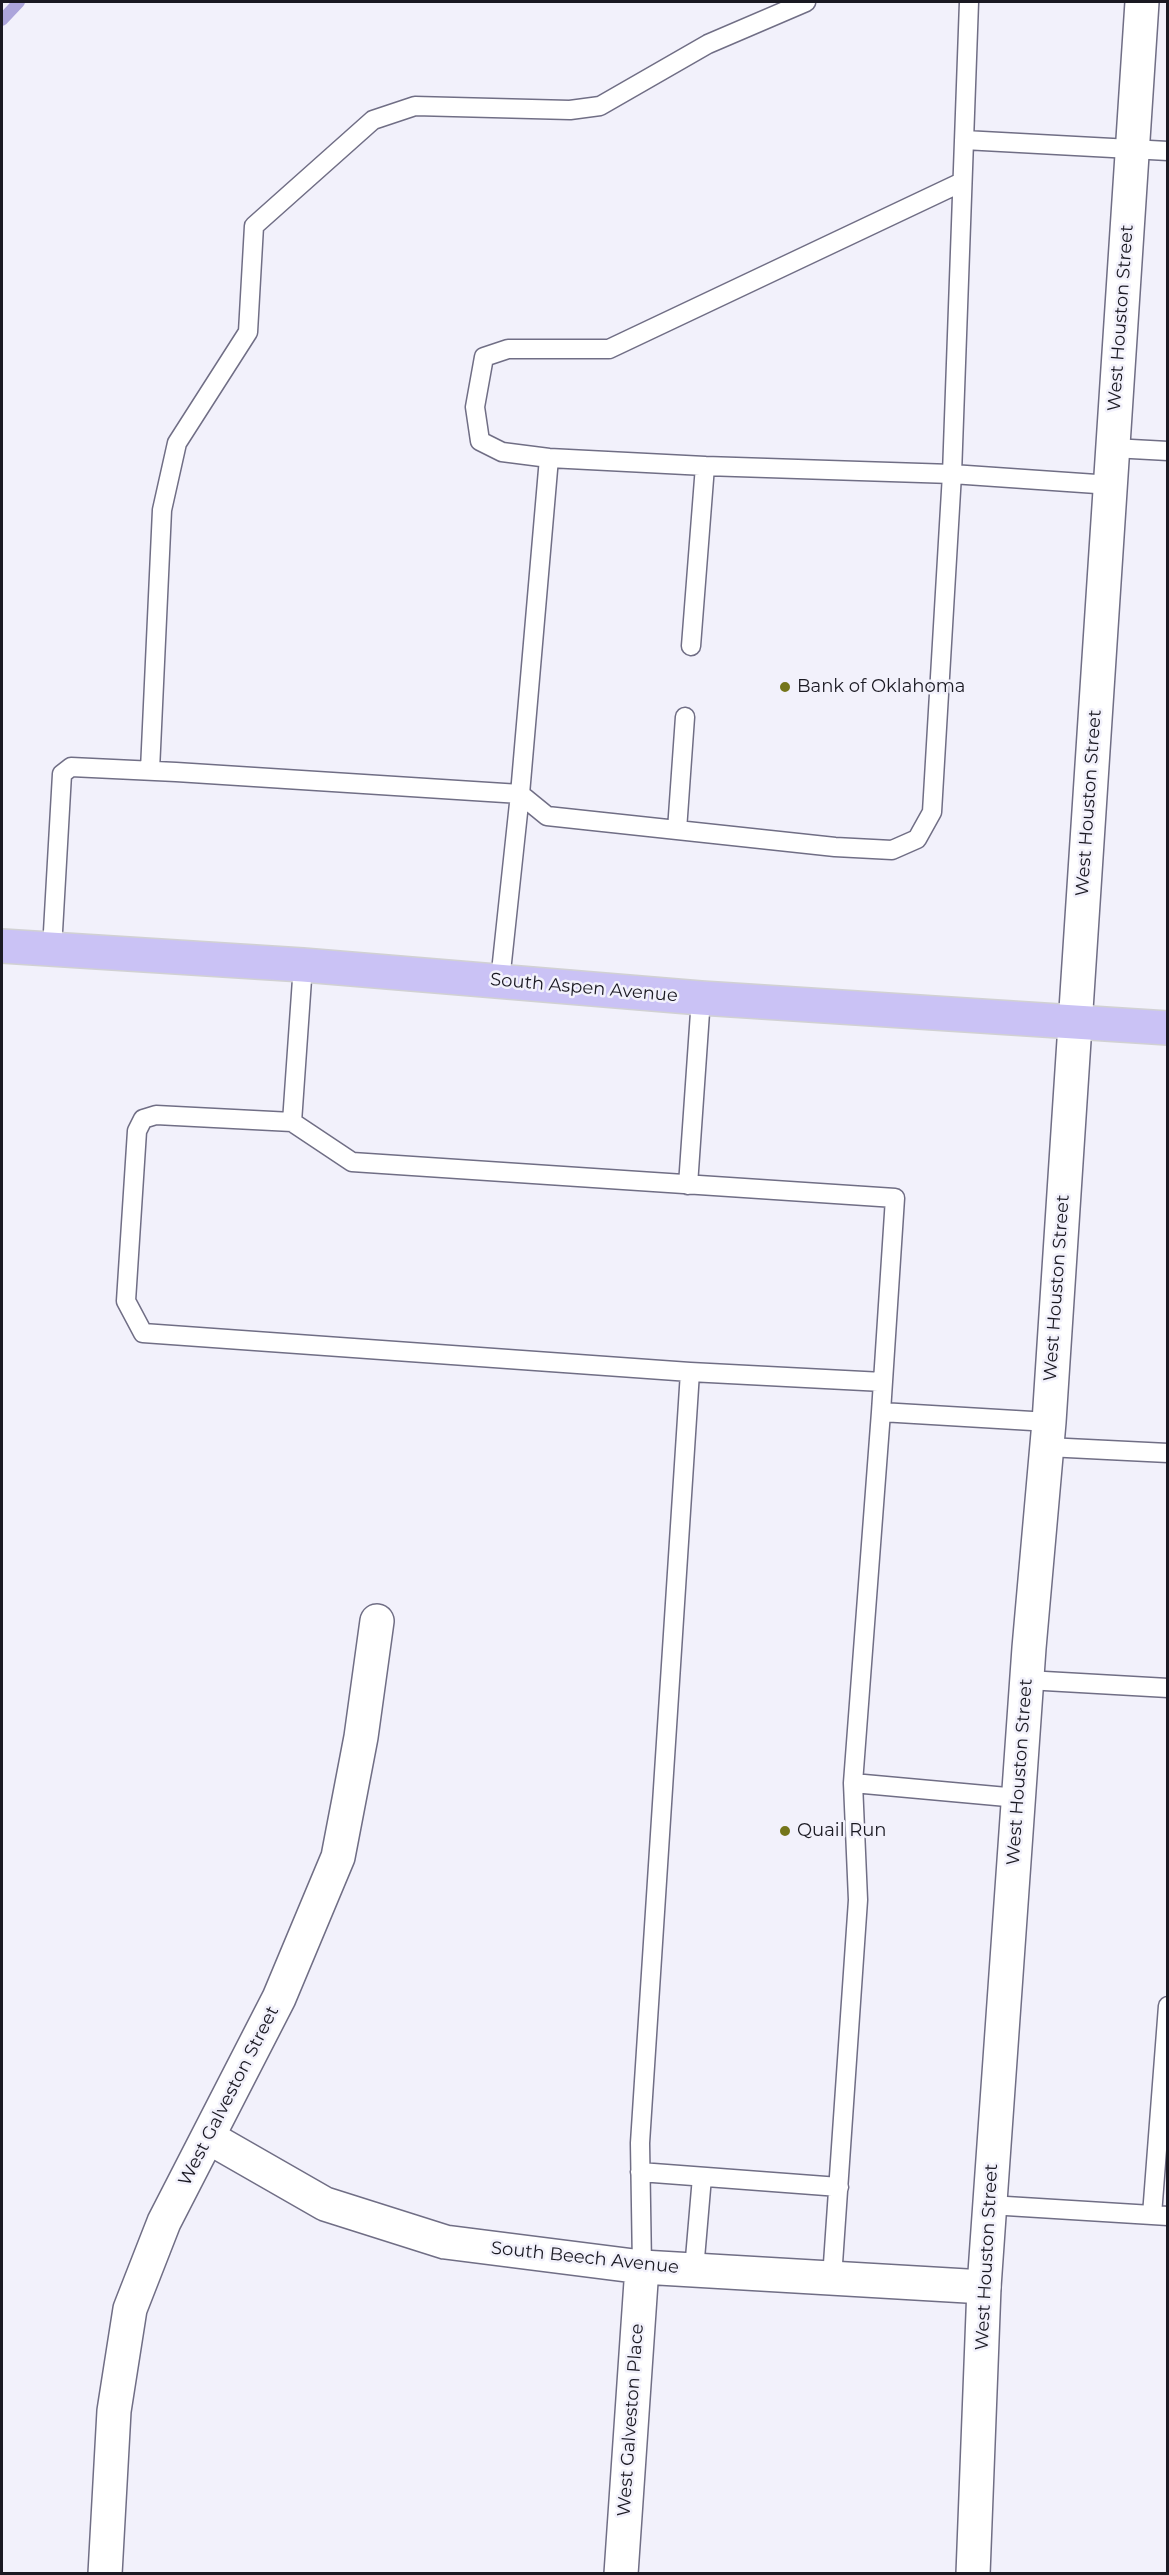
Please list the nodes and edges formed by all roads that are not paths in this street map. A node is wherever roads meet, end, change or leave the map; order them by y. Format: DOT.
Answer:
graph roads {
  1 [pos="806,2"];
  2 [pos="969,2"];
  3 [pos="1142,2"];
  4 [pos="964,140"];
  5 [pos="1132,148"];
  6 [pos="1167,151"];
  7 [pos="962,182"];
  8 [pos="1113,448"];
  9 [pos="1167,451"];
  10 [pos="549,458"];
  11 [pos="705,466"];
  12 [pos="952,474"];
  13 [pos="1111,485"];
  14 [pos="691,646"];
  15 [pos="685,717"];
  16 [pos="150,770"];
  17 [pos="520,794"];
  18 [pos="677,830"];
  19 [pos="2,946"];
  20 [pos="51,949"];
  21 [pos="303,965"];
  22 [pos="500,981"];
  23 [pos="701,998"];
  24 [pos="1075,1021"];
  25 [pos="1167,1028"];
  26 [pos="292,1122"];
  27 [pos="688,1185"];
  28 [pos="690,1372"];
  29 [pos="883,1382"];
  30 [pos="881,1412"];
  31 [pos="1048,1434"];
  32 [pos="1167,1453"];
  33 [pos="377,1621"];
  34 [pos="1027,1680"];
  35 [pos="1167,1688"];
  36 [pos="853,1783"];
  37 [pos="1018,1798"];
  38 [pos="1167,2006"];
  39 [pos="208,2137"];
  40 [pos="640,2172"];
  41 [pos="702,2177"];
  42 [pos="839,2187"];
  43 [pos="990,2205"];
  44 [pos="1160,2216"];
  45 [pos="642,2267"];
  46 [pos="694,2270"];
  47 [pos="832,2278"];
  48 [pos="984,2287"];
  49 [pos="105,2574"];
  50 [pos="621,2574"];
  51 [pos="973,2574"];
  1 -- 16 [label="lane"];
  2 -- 4 [label="lane"];
  3 -- 5 [label="main road, West Houston Street"];
  4 -- 5 [label="lane"];
  4 -- 7 [label="lane"];
  5 -- 6 [label="lane"];
  5 -- 8 [label="main road, West Houston Street"];
  7 -- 10 [label="lane"];
  7 -- 12 [label="lane"];
  8 -- 9 [label="lane"];
  8 -- 13 [label="main road, West Houston Street"];
  10 -- 11 [label="lane"];
  10 -- 17 [label="lane"];
  11 -- 12 [label="lane"];
  11 -- 14 [label="lane"];
  12 -- 13 [label="lane"];
  12 -- 18 [label="lane"];
  13 -- 24 [label="main road, West Houston Street"];
  15 -- 18 [label="lane"];
  16 -- 17 [label="lane"];
  16 -- 20 [label="lane"];
  17 -- 18 [label="lane"];
  17 -- 22 [label="lane"];
  19 -- 20 [label="main road, South Aspen Avenue"];
  20 -- 21 [label="main road, South Aspen Avenue"];
  21 -- 22 [label="main road, South Aspen Avenue"];
  21 -- 26 [label="lane"];
  22 -- 23 [label="main road, South Aspen Avenue"];
  23 -- 24 [label="main road, South Aspen Avenue"];
  23 -- 27 [label="lane"];
  24 -- 25 [label="main road, South Aspen Avenue"];
  24 -- 31 [label="main road, West Houston Street"];
  26 -- 27 [label="lane"];
  26 -- 28 [label="lane"];
  27 -- 29 [label="lane"];
  28 -- 29 [label="lane"];
  28 -- 40 [label="lane"];
  29 -- 30 [label="lane"];
  30 -- 31 [label="lane"];
  30 -- 36 [label="lane"];
  31 -- 32 [label="lane"];
  31 -- 34 [label="main road, West Houston Street"];
  33 -- 39 [label="main road, West Galveston Street"];
  34 -- 35 [label="lane"];
  34 -- 37 [label="main road, West Houston Street"];
  36 -- 37 [label="lane"];
  36 -- 42 [label="lane"];
  37 -- 43 [label="main road, West Houston Street"];
  38 -- 44 [label="lane"];
  39 -- 45 [label="main road, South Beech Avenue"];
  39 -- 49 [label="main road, West Galveston Street"];
  40 -- 41 [label="lane"];
  40 -- 45 [label="lane"];
  41 -- 42 [label="lane"];
  41 -- 46 [label="lane"];
  42 -- 47 [label="lane"];
  43 -- 44 [label="lane"];
  43 -- 48 [label="main road, West Houston Street"];
  45 -- 46 [label="main road, South Beech Avenue"];
  45 -- 50 [label="main road, West Galveston Place"];
  46 -- 47 [label="main road, South Beech Avenue"];
  47 -- 48 [label="main road, South Beech Avenue"];
  48 -- 51 [label="main road, West Houston Street"];
}
